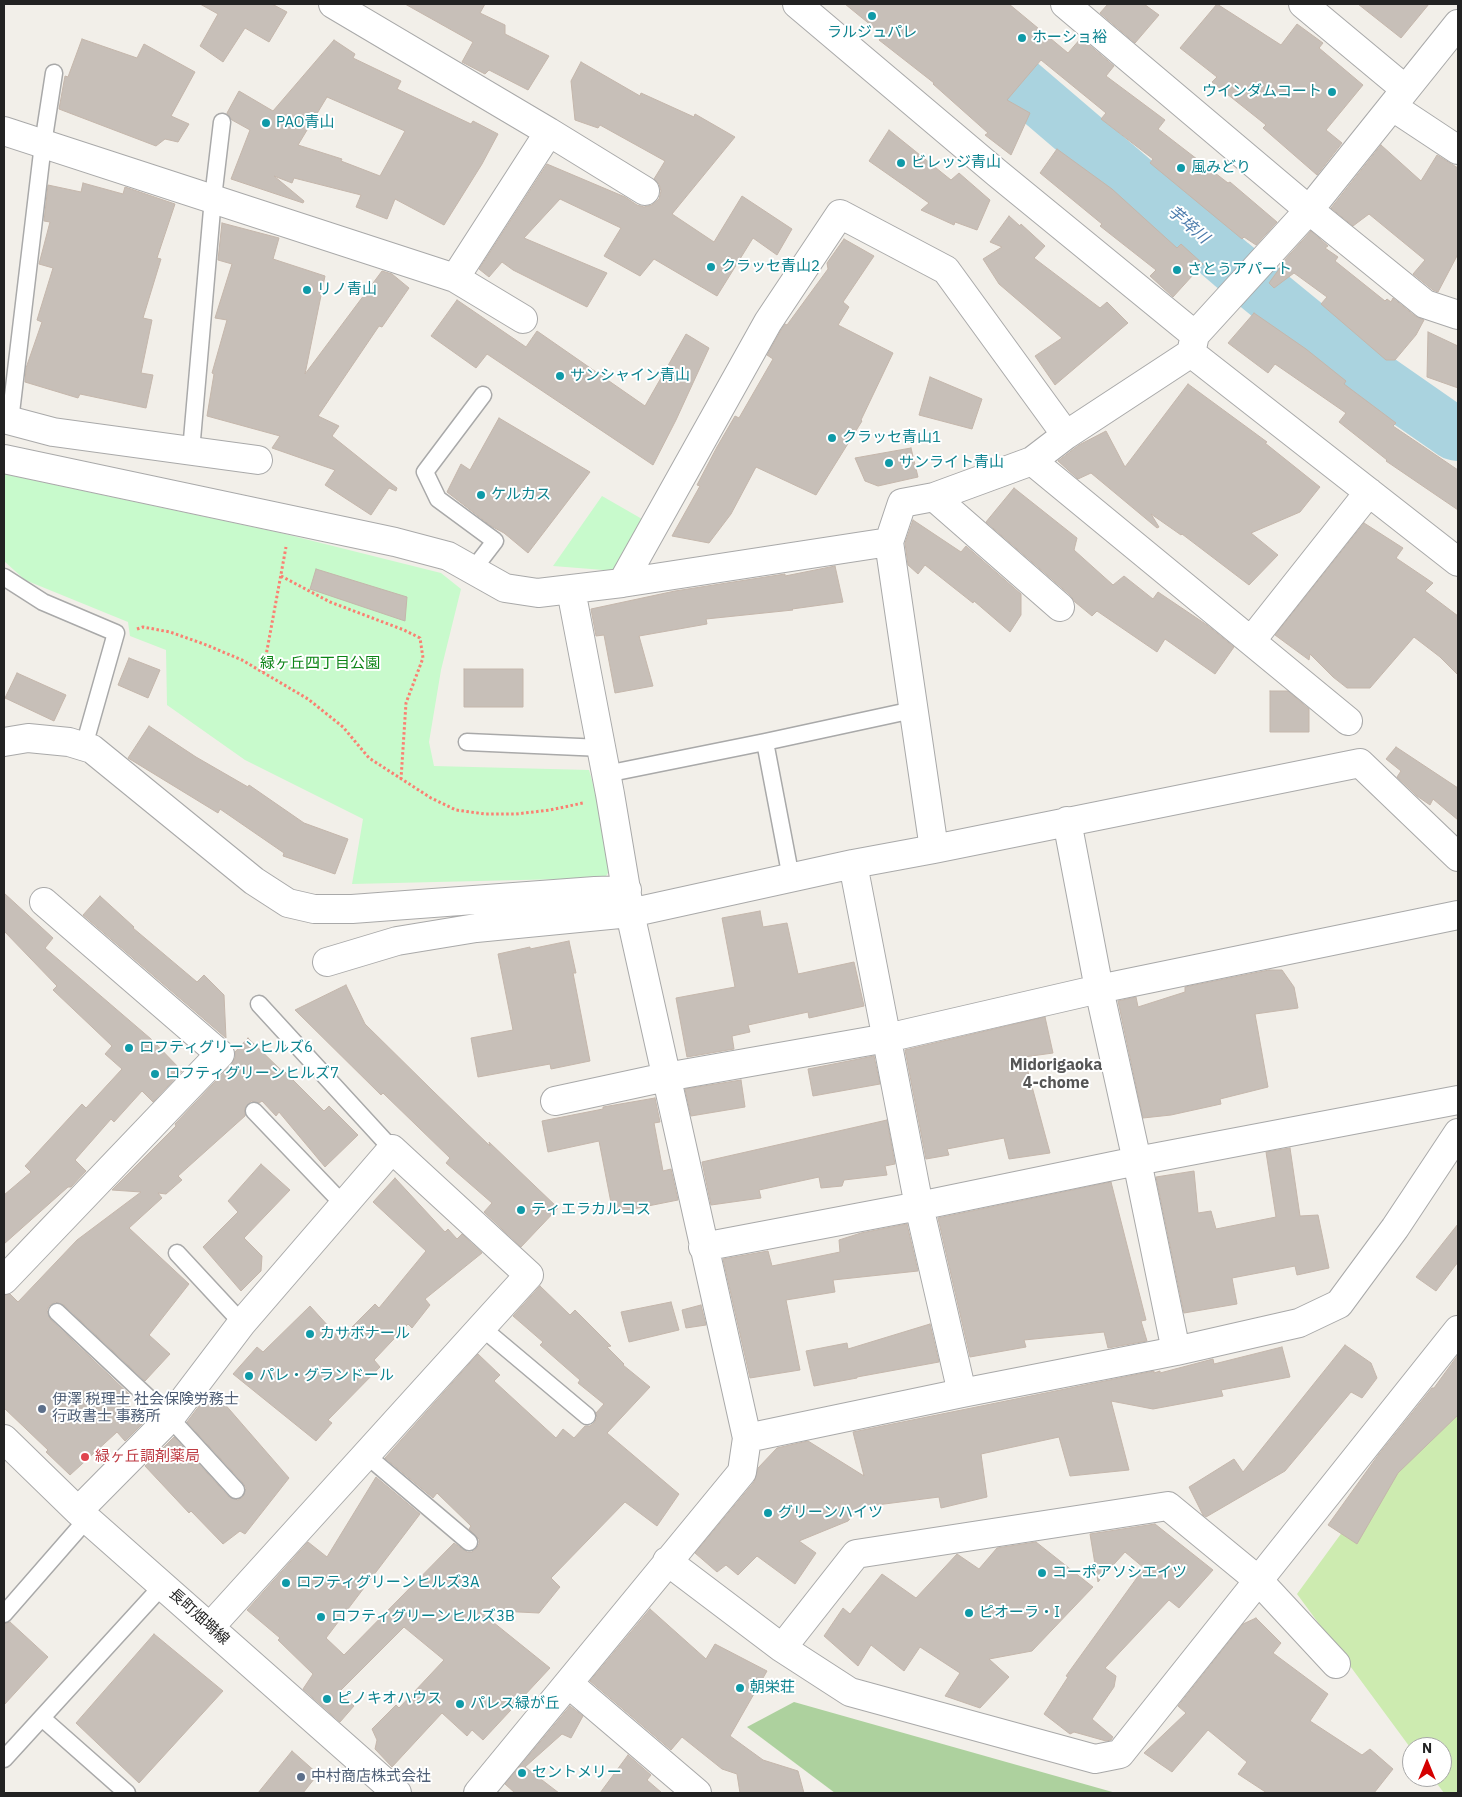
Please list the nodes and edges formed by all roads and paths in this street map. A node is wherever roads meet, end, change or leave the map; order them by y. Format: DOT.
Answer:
graph roads {
  1 [pos="333,4"];
  2 [pos="796,4"];
  3 [pos="1065,4"];
  4 [pos="1303,4"];
  5 [pos="1458,24"];
  6 [pos="54,72"];
  7 [pos="1399,98"];
  8 [pos="222,122"];
  9 [pos="4,131"];
  10 [pos="549,132"];
  11 [pos="43,144"];
  12 [pos="1458,150"];
  13 [pos="645,190"];
  14 [pos="213,198"];
  15 [pos="1309,210"];
  16 [pos="455,278"];
  17 [pos="1458,315"];
  18 [pos="523,319"];
  19 [pos="1193,344"];
  20 [pos="483,394"];
  21 [pos="7,420"];
  22 [pos="1066,435"];
  23 [pos="191,451"];
  24 [pos="4,460"];
  25 [pos="258,460"];
  26 [pos="1032,461"];
  27 [pos="1369,492"];
  28 [pos="934,497"];
  29 [pos="291,520"];
  30 [pos="889,542"];
  31 [pos="1458,562"];
  32 [pos="472,571"];
  33 [pos="281,576"];
  34 [pos="4,577"];
  35 [pos="622,583"];
  36 [pos="571,590"];
  37 [pos="1060,607"];
  38 [pos="116,633"];
  39 [pos="1251,641"];
  40 [pos="263,672"];
  41 [pos="913,710"];
  42 [pos="1348,722"];
  43 [pos="4,742"];
  44 [pos="467,742"];
  45 [pos="765,742"];
  46 [pos="84,746"];
  47 [pos="606,772"];
  48 [pos="401,780"];
  49 [pos="1067,821"];
  50 [pos="934,849"];
  51 [pos="1458,857"];
  52 [pos="853,864"];
  53 [pos="791,878"];
  54 [pos="628,901"];
  55 [pos="44,902"];
  56 [pos="1458,915"];
  57 [pos="327,962"];
  58 [pos="1099,989"];
  59 [pos="259,1004"];
  60 [pos="886,1038"];
  61 [pos="666,1077"];
  62 [pos="1458,1100"];
  63 [pos="555,1101"];
  64 [pos="254,1111"];
  65 [pos="1458,1133"];
  66 [pos="392,1149"];
  67 [pos="1137,1161"];
  68 [pos="344,1205"];
  69 [pos="919,1206"];
  70 [pos="703,1246"];
  71 [pos="176,1253"];
  72 [pos="4,1280"];
  73 [pos="57,1312"];
  74 [pos="242,1323"];
  75 [pos="481,1327"];
  76 [pos="1458,1330"];
  77 [pos="1176,1351"];
  78 [pos="962,1392"];
  79 [pos="587,1416"];
  80 [pos="170,1418"];
  81 [pos="747,1438"];
  82 [pos="4,1439"];
  83 [pos="365,1454"];
  84 [pos="236,1490"];
  85 [pos="83,1515"];
  86 [pos="468,1542"];
  87 [pos="668,1561"];
  88 [pos="1258,1580"];
  89 [pos="163,1585"];
  90 [pos="4,1614"];
  91 [pos="210,1626"];
  92 [pos="782,1648"];
  93 [pos="1336,1664"];
  94 [pos="569,1684"];
  95 [pos="42,1718"];
  96 [pos="4,1759"];
  97 [pos="128,1793"];
  98 [pos="397,1793"];
  99 [pos="478,1793"];
  100 [pos="697,1793"];
  1 -- 10 [label="street"];
  2 -- 19 [label="street"];
  3 -- 15 [label="street"];
  4 -- 7 [label="street"];
  5 -- 7 [label="street"];
  6 -- 11 [label="lane"];
  7 -- 12 [label="street"];
  7 -- 15 [label="street"];
  8 -- 14 [label="lane"];
  9 -- 11 [label="street"];
  10 -- 13 [label="street"];
  10 -- 16 [label="street"];
  11 -- 14 [label="street"];
  11 -- 21 [label="lane"];
  14 -- 16 [label="street"];
  14 -- 23 [label="lane"];
  15 -- 17 [label="street"];
  15 -- 19 [label="street"];
  16 -- 18 [label="street"];
  19 -- 22 [label="street"];
  19 -- 27 [label="street"];
  20 -- 32 [label="lane"];
  21 -- 23 [label="street"];
  22 -- 26 [label="street"];
  22 -- 35 [label="street"];
  23 -- 25 [label="street"];
  24 -- 29 [label="street"];
  26 -- 28 [label="street"];
  26 -- 39 [label="street"];
  27 -- 31 [label="street"];
  27 -- 39 [label="street"];
  28 -- 30 [label="street"];
  28 -- 37 [label="street"];
  29 -- 32 [label="street"];
  29 -- 33 [label="path"];
  30 -- 35 [label="street"];
  30 -- 41 [label="street"];
  32 -- 36 [label="street"];
  33 -- 40 [label="path"];
  33 -- 48 [label="path"];
  34 -- 38 [label="lane"];
  35 -- 36 [label="street"];
  36 -- 47 [label="street"];
  38 -- 40 [label="path"];
  38 -- 46 [label="lane"];
  39 -- 42 [label="street"];
  40 -- 48 [label="path"];
  41 -- 45 [label="lane"];
  41 -- 50 [label="street"];
  43 -- 46 [label="street"];
  44 -- 47 [label="lane"];
  45 -- 47 [label="lane"];
  45 -- 53 [label="lane"];
  46 -- 54 [label="street"];
  47 -- 48 [label="path"];
  47 -- 54 [label="street"];
  49 -- 50 [label="street"];
  49 -- 51 [label="street"];
  49 -- 58 [label="street"];
  50 -- 52 [label="street"];
  52 -- 53 [label="street"];
  52 -- 60 [label="street"];
  53 -- 54 [label="street"];
  54 -- 57 [label="street"];
  54 -- 61 [label="street"];
  55 -- 72 [label="street"];
  56 -- 58 [label="street"];
  58 -- 60 [label="street"];
  58 -- 67 [label="street"];
  59 -- 66 [label="lane"];
  60 -- 61 [label="street"];
  60 -- 69 [label="street"];
  61 -- 63 [label="street"];
  61 -- 70 [label="street"];
  62 -- 67 [label="street"];
  64 -- 68 [label="lane"];
  65 -- 77 [label="street"];
  66 -- 68 [label="street"];
  66 -- 75 [label="street"];
  67 -- 69 [label="street"];
  67 -- 77 [label="street"];
  68 -- 74 [label="street"];
  69 -- 70 [label="street"];
  69 -- 78 [label="street"];
  70 -- 81 [label="street"];
  71 -- 74 [label="lane"];
  73 -- 80 [label="lane"];
  74 -- 80 [label="street"];
  75 -- 79 [label="lane"];
  75 -- 83 [label="street"];
  76 -- 88 [label="street"];
  77 -- 78 [label="street"];
  78 -- 81 [label="street"];
  80 -- 84 [label="lane"];
  80 -- 85 [label="street"];
  81 -- 87 [label="street"];
  82 -- 85 [label="street, 長町畑塒線"];
  83 -- 86 [label="lane"];
  83 -- 91 [label="street"];
  85 -- 89 [label="street, 長町畑塒線"];
  85 -- 90 [label="lane"];
  87 -- 92 [label="street"];
  87 -- 94 [label="street"];
  88 -- 92 [label="street"];
  88 -- 92 [label="street"];
  88 -- 93 [label="street"];
  89 -- 91 [label="street, 長町畑塒線"];
  89 -- 95 [label="lane"];
  91 -- 98 [label="street, 長町畑塒線"];
  94 -- 99 [label="street"];
  94 -- 100 [label="street"];
  95 -- 96 [label="lane"];
  95 -- 97 [label="lane"];
}
